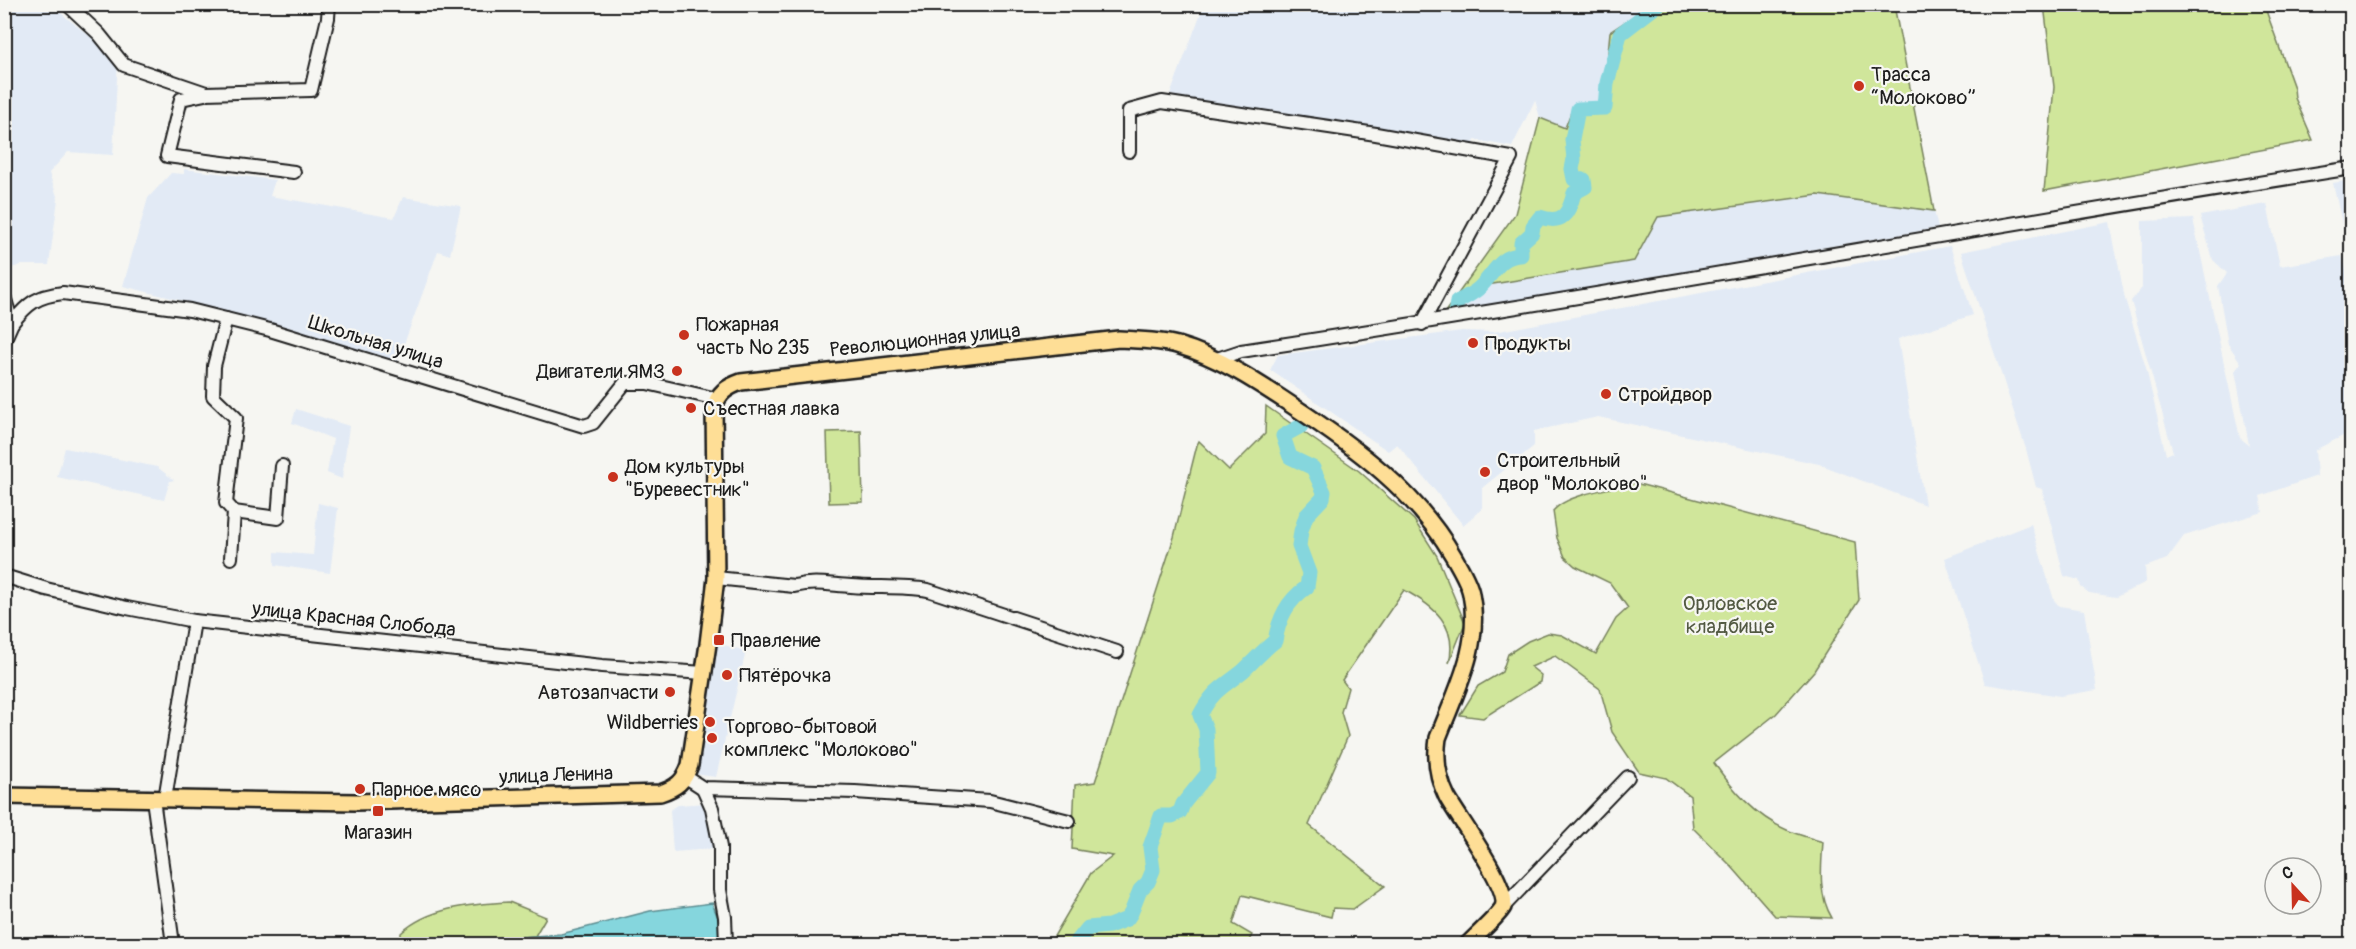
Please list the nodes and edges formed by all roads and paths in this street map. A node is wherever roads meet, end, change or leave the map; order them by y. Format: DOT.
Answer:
graph roads {
  1 [pos="67,4"];
  2 [pos="329,4"];
  3 [pos="206,93"];
  4 [pos="1129,151"];
  5 [pos="2352,168"];
  6 [pos="294,172"];
  7 [pos="4,296"];
  8 [pos="226,318"];
  9 [pos="12,323"];
  10 [pos="1422,324"];
  11 [pos="4,341"];
  12 [pos="1214,360"];
  13 [pos="717,399"];
  14 [pos="282,466"];
  15 [pos="234,512"];
  16 [pos="231,558"];
  17 [pos="4,576"];
  18 [pos="716,578"];
  19 [pos="194,621"];
  20 [pos="1117,652"];
  21 [pos="704,673"];
  22 [pos="686,777"];
  23 [pos="1628,777"];
  24 [pos="703,788"];
  25 [pos="4,796"];
  26 [pos="159,799"];
  27 [pos="1069,821"];
  28 [pos="1503,907"];
  29 [pos="173,945"];
  30 [pos="726,945"];
  31 [pos="1468,945"];
  1 -- 3 [label="street"];
  2 -- 3 [label="street"];
  3 -- 6 [label="street"];
  4 -- 10 [label="street"];
  5 -- 10 [label="street"];
  7 -- 9 [label="street"];
  8 -- 9 [label="street, Школьная улица"];
  8 -- 13 [label="street, Школьная улица"];
  8 -- 15 [label="street"];
  9 -- 11 [label="street"];
  10 -- 12 [label="street"];
  12 -- 13 [label="main road, Революционная улица"];
  12 -- 28 [label="main road, Революционная улица"];
  13 -- 18 [label="main road"];
  14 -- 15 [label="street"];
  15 -- 16 [label="street"];
  17 -- 19 [label="street, улица Красная Слобода"];
  18 -- 20 [label="street"];
  18 -- 21 [label="main road"];
  19 -- 21 [label="street, улица Красная Слобода"];
  19 -- 26 [label="street"];
  21 -- 22 [label="main road"];
  22 -- 24 [label="street"];
  22 -- 26 [label="main road, улица Ленина"];
  23 -- 28 [label="street"];
  24 -- 27 [label="street"];
  24 -- 30 [label="street"];
  25 -- 26 [label="main road, улица Ленина"];
  26 -- 29 [label="street"];
  28 -- 31 [label="main road"];
}
